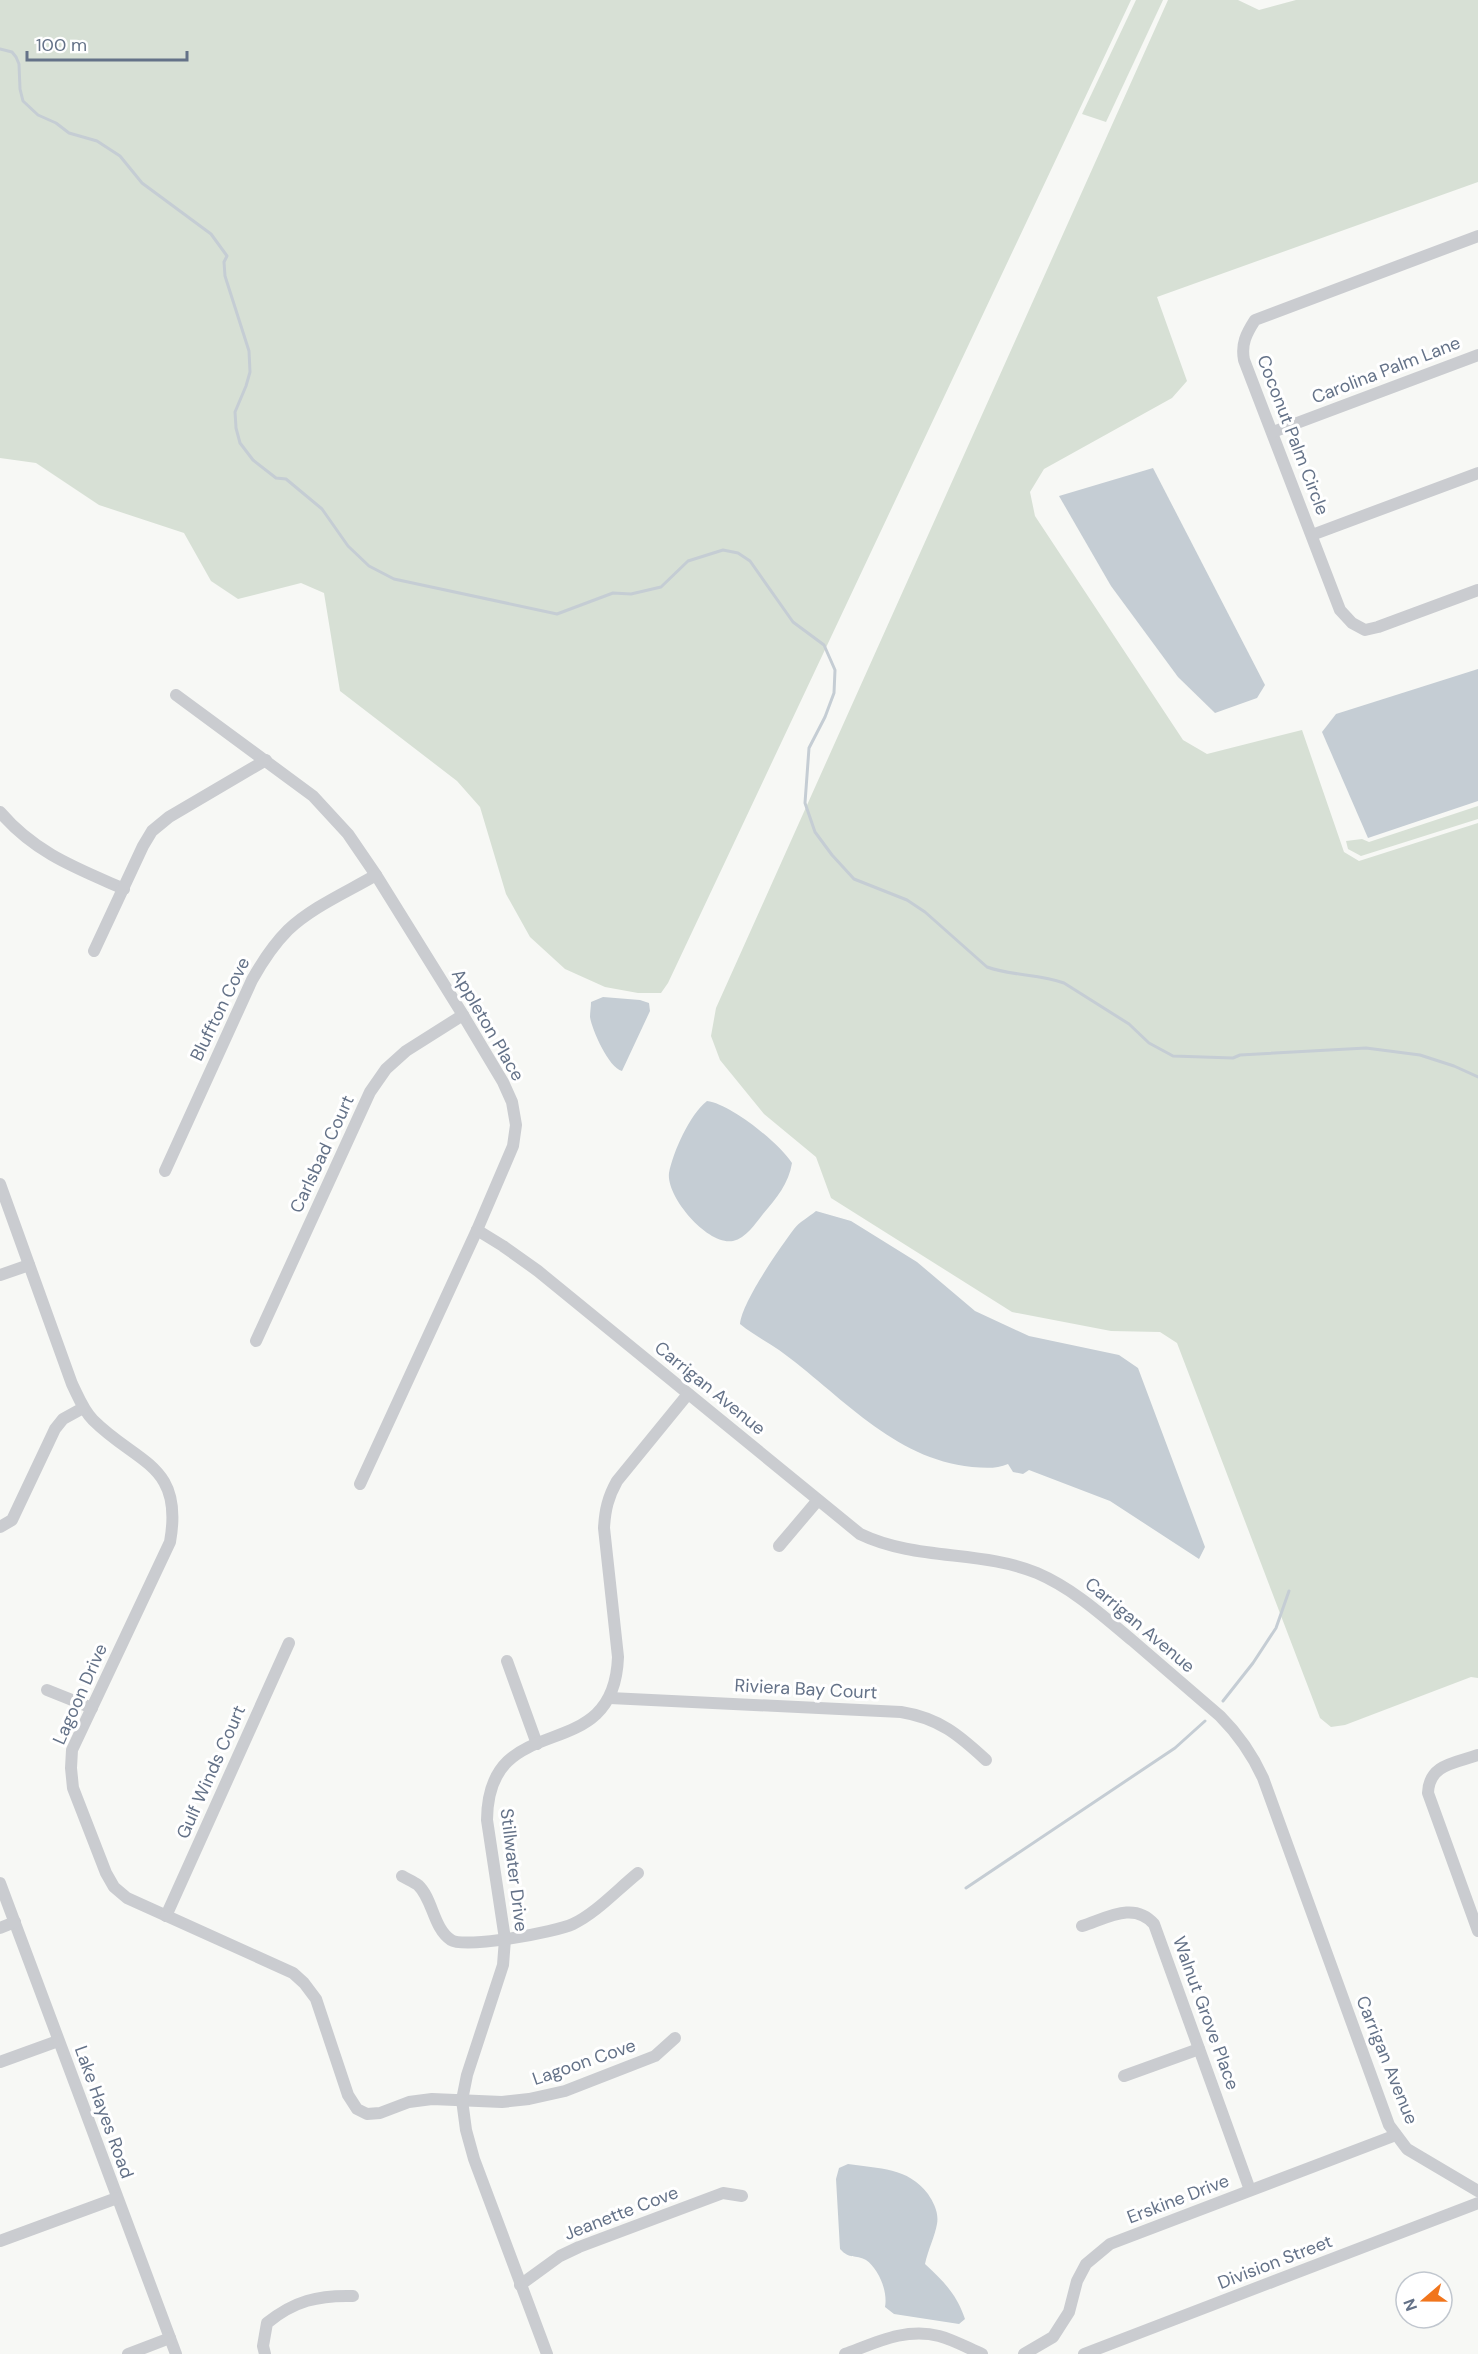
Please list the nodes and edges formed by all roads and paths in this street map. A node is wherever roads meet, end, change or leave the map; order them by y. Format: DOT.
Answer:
graph roads {
  1 [pos="1478,236"];
  2 [pos="1478,355"];
  3 [pos="1273,432"];
  4 [pos="1478,473"];
  5 [pos="1312,536"];
  6 [pos="1478,590"];
  7 [pos="176,695"];
  8 [pos="266,760"];
  9 [pos="0,812"];
  10 [pos="376,875"];
  11 [pos="124,889"];
  12 [pos="94,951"];
  13 [pos="463,1015"];
  14 [pos="165,1172"];
  15 [pos="0,1184"];
  16 [pos="477,1230"];
  17 [pos="29,1265"];
  18 [pos="0,1275"];
  19 [pos="256,1341"];
  20 [pos="688,1394"];
  21 [pos="83,1408"];
  22 [pos="360,1484"];
  23 [pos="818,1500"];
  24 [pos="0,1527"];
  25 [pos="778,1546"];
  26 [pos="289,1643"];
  27 [pos="507,1661"];
  28 [pos="47,1690"];
  29 [pos="610,1698"];
  30 [pos="92,1708"];
  31 [pos="537,1744"];
  32 [pos="1478,1755"];
  33 [pos="986,1760"];
  34 [pos="638,1873"];
  35 [pos="402,1876"];
  36 [pos="0,1883"];
  37 [pos="166,1916"];
  38 [pos="15,1922"];
  39 [pos="1082,1926"];
  40 [pos="0,1928"];
  41 [pos="1478,1931"];
  42 [pos="505,1939"];
  43 [pos="675,2038"];
  44 [pos="58,2041"];
  45 [pos="1199,2049"];
  46 [pos="0,2062"];
  47 [pos="1124,2076"];
  48 [pos="462,2100"];
  49 [pos="1396,2135"];
  50 [pos="1250,2190"];
  51 [pos="1478,2191"];
  52 [pos="742,2196"];
  53 [pos="117,2198"];
  54 [pos="1478,2203"];
  55 [pos="0,2241"];
  56 [pos="520,2285"];
  57 [pos="353,2296"];
  58 [pos="170,2338"];
  59 [pos="128,2354"];
  60 [pos="176,2354"];
  61 [pos="265,2354"];
  62 [pos="547,2354"];
  63 [pos="845,2354"];
  64 [pos="982,2354"];
  65 [pos="1024,2354"];
  66 [pos="1084,2354"];
  1 -- 3 [label="street, Coconut Palm Circle"];
  2 -- 3 [label="street, Carolina Palm Lane"];
  3 -- 5 [label="street, Coconut Palm Circle"];
  4 -- 5 [label="street"];
  5 -- 6 [label="street, Coconut Palm Circle"];
  7 -- 8 [label="street, Appleton Place"];
  8 -- 10 [label="street, Appleton Place"];
  8 -- 11 [label="street"];
  9 -- 11 [label="street"];
  10 -- 13 [label="street, Appleton Place"];
  10 -- 14 [label="street, Bluffton Cove"];
  11 -- 12 [label="street"];
  13 -- 16 [label="street, Appleton Place"];
  13 -- 19 [label="street, Carlsbad Court"];
  15 -- 17 [label="street, Lagoon Drive"];
  16 -- 20 [label="street, Carrigan Avenue"];
  16 -- 22 [label="street, Appleton Place"];
  17 -- 18 [label="street"];
  17 -- 21 [label="street, Lagoon Drive"];
  20 -- 23 [label="street, Carrigan Avenue"];
  20 -- 29 [label="street, Stillwater Drive"];
  21 -- 24 [label="street"];
  21 -- 30 [label="street, Lagoon Drive"];
  23 -- 25 [label="street"];
  23 -- 49 [label="street, Carrigan Avenue"];
  26 -- 37 [label="street, Gulf Winds Court"];
  27 -- 31 [label="street"];
  28 -- 30 [label="street"];
  29 -- 31 [label="street, Stillwater Drive"];
  29 -- 33 [label="street, Riviera Bay Court"];
  30 -- 37 [label="street, Lagoon Drive"];
  31 -- 42 [label="street, Stillwater Drive"];
  32 -- 41 [label="street"];
  34 -- 42 [label="street"];
  35 -- 42 [label="street"];
  36 -- 38 [label="street, Lake Hayes Road"];
  37 -- 48 [label="street, Lagoon Drive"];
  38 -- 40 [label="street"];
  38 -- 44 [label="street, Lake Hayes Road"];
  39 -- 45 [label="street, Walnut Grove Place"];
  42 -- 48 [label="street, Stillwater Drive"];
  43 -- 48 [label="street, Lagoon Cove"];
  44 -- 46 [label="street"];
  44 -- 53 [label="street, Lake Hayes Road"];
  45 -- 47 [label="street"];
  45 -- 50 [label="street, Walnut Grove Place"];
  48 -- 56 [label="street, Stillwater Drive"];
  49 -- 50 [label="street, Erskine Drive"];
  49 -- 51 [label="street, Carrigan Avenue"];
  50 -- 65 [label="street, Erskine Drive"];
  52 -- 56 [label="street, Jeanette Cove"];
  53 -- 55 [label="street"];
  53 -- 58 [label="street, Lake Hayes Road"];
  54 -- 66 [label="street, Division Street"];
  56 -- 62 [label="street, Stillwater Drive"];
  57 -- 61 [label="street"];
  58 -- 59 [label="street"];
  58 -- 60 [label="street, Lake Hayes Road"];
  63 -- 64 [label="street"];
}
